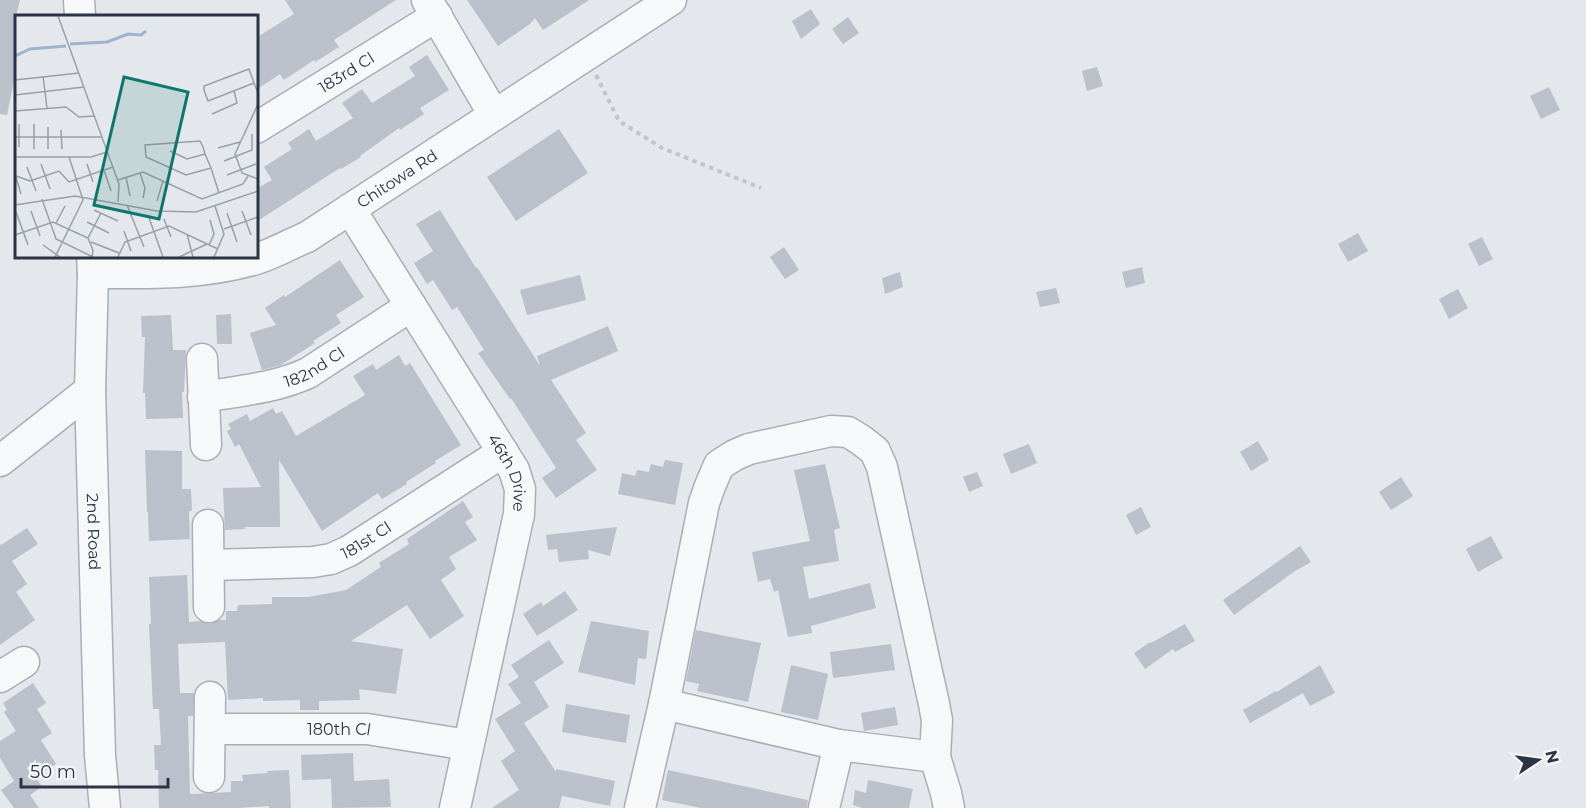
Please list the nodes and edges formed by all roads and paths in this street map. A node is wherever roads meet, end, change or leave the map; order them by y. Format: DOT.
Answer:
graph roads {
  1 [pos="79,0"];
  2 [pos="659,3"];
  3 [pos="432,8"];
  4 [pos="80,15"];
  5 [pos="586,55"];
  6 [pos="494,115"];
  7 [pos="258,125"];
  8 [pos="761,188"];
  9 [pos="350,209"];
  10 [pos="93,265"];
  11 [pos="411,306"];
  12 [pos="202,359"];
  13 [pos="90,390"];
  14 [pos="203,398"];
  15 [pos="206,445"];
  16 [pos="503,452"];
  17 [pos="0,461"];
  18 [pos="208,525"];
  19 [pos="209,566"];
  20 [pos="209,607"];
  21 [pos="210,697"];
  22 [pos="664,704"];
  23 [pos="210,729"];
  24 [pos="468,745"];
  25 [pos="838,745"];
  26 [pos="935,757"];
  27 [pos="209,777"];
  28 [pos="105,808"];
  29 [pos="454,808"];
  30 [pos="640,808"];
  31 [pos="824,808"];
  32 [pos="949,808"];
  1 -- 4 [label="street"];
  2 -- 5 [label="street, Chitowa Rd"];
  3 -- 6 [label="street"];
  3 -- 7 [label="street, 183rd Cl"];
  5 -- 6 [label="street, Chitowa Rd"];
  5 -- 8 [label="path"];
  6 -- 9 [label="street, Chitowa Rd"];
  9 -- 10 [label="street, Chitowa Rd"];
  9 -- 11 [label="street, 46th Drive"];
  10 -- 13 [label="street, 2nd Road"];
  11 -- 14 [label="street, 182nd Cl"];
  11 -- 16 [label="street, 46th Drive"];
  12 -- 14 [label="street"];
  13 -- 17 [label="street"];
  13 -- 28 [label="street, 2nd Road"];
  14 -- 15 [label="street"];
  16 -- 19 [label="street, 181st Cl"];
  16 -- 24 [label="street, 46th Drive"];
  18 -- 19 [label="street"];
  19 -- 20 [label="street"];
  21 -- 23 [label="street"];
  22 -- 25 [label="street"];
  22 -- 26 [label="street"];
  22 -- 30 [label="street"];
  23 -- 24 [label="street, 180th Cl"];
  23 -- 27 [label="street"];
  24 -- 29 [label="street, 46th Drive"];
  25 -- 26 [label="street"];
  25 -- 31 [label="street"];
  26 -- 32 [label="street"];
}
